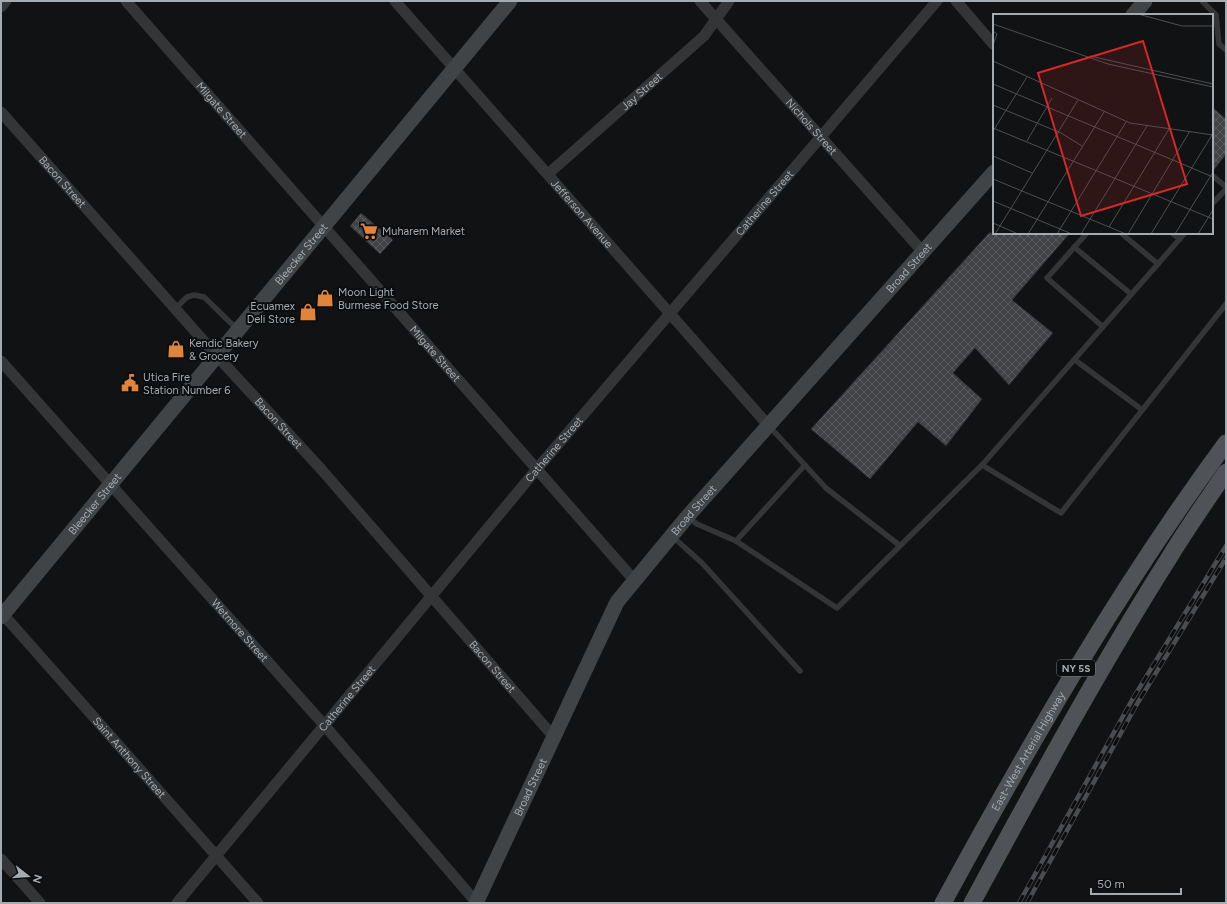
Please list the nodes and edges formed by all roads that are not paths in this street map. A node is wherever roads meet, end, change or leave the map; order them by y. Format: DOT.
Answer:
graph roads {
  1 [pos="6,1"];
  2 [pos="126,1"];
  3 [pos="395,1"];
  4 [pos="510,1"];
  5 [pos="700,1"];
  6 [pos="729,1"];
  7 [pos="937,1"];
  8 [pos="956,1"];
  9 [pos="1145,1"];
  10 [pos="1202,1"];
  11 [pos="1,7"];
  12 [pos="1134,14"];
  13 [pos="717,19"];
  14 [pos="993,44"];
  15 [pos="1226,50"];
  16 [pos="455,68"];
  17 [pos="1,112"];
  18 [pos="821,137"];
  19 [pos="993,173"];
  20 [pos="548,174"];
  21 [pos="1213,176"];
  22 [pos="1226,188"];
  23 [pos="1213,203"];
  24 [pos="323,227"];
  25 [pos="1086,234"];
  26 [pos="1122,234"];
  27 [pos="1173,234"];
  28 [pos="1184,234"];
  29 [pos="1180,240"];
  30 [pos="1074,247"];
  31 [pos="923,252"];
  32 [pos="1158,264"];
  33 [pos="1131,294"];
  34 [pos="1226,304"];
  35 [pos="175,309"];
  36 [pos="670,312"];
  37 [pos="1102,326"];
  38 [pos="238,330"];
  39 [pos="217,356"];
  40 [pos="1075,360"];
  41 [pos="1,361"];
  42 [pos="1141,409"];
  43 [pos="768,425"];
  44 [pos="1226,443"];
  45 [pos="805,465"];
  46 [pos="982,465"];
  47 [pos="536,470"];
  48 [pos="1226,472"];
  49 [pos="111,485"];
  50 [pos="687,517"];
  51 [pos="671,536"];
  52 [pos="736,541"];
  53 [pos="899,546"];
  54 [pos="634,580"];
  55 [pos="431,597"];
  56 [pos="2,615"];
  57 [pos="800,671"];
  58 [pos="325,726"];
  59 [pos="553,736"];
  60 [pos="216,857"];
  61 [pos="1,859"];
  62 [pos="476,902"];
  63 [pos="40,903"];
  64 [pos="177,903"];
  65 [pos="258,903"];
  66 [pos="943,903"];
  67 [pos="972,903"];
  1 -- 11 [label="street"];
  2 -- 24 [label="street, Milgate Street"];
  3 -- 16 [label="street, Jefferson Avenue"];
  4 -- 16 [label="main road, Bleecker Street"];
  5 -- 13 [label="street, Nichols Street"];
  6 -- 13 [label="street, Jay Street"];
  7 -- 18 [label="street, Catherine Street"];
  8 -- 14 [label="street"];
  9 -- 12 [label="main road"];
  10 -- 15 [label="lane"];
  13 -- 18 [label="street, Nichols Street"];
  13 -- 20 [label="street, Jay Street"];
  16 -- 20 [label="street, Jefferson Avenue"];
  16 -- 24 [label="main road, Bleecker Street"];
  17 -- 35 [label="street, Bacon Street"];
  18 -- 31 [label="street, Nichols Street"];
  18 -- 36 [label="street, Catherine Street"];
  19 -- 31 [label="main road, Broad Street"];
  20 -- 36 [label="street, Jefferson Avenue"];
  21 -- 22 [label="lane"];
  22 -- 23 [label="lane"];
  24 -- 38 [label="main road, Bleecker Street"];
  24 -- 47 [label="street, Milgate Street"];
  25 -- 30 [label="lane"];
  26 -- 32 [label="lane"];
  27 -- 29 [label="lane"];
  28 -- 29 [label="lane"];
  29 -- 32 [label="lane"];
  30 -- 33 [label="lane"];
  30 -- 37 [label="lane"];
  31 -- 43 [label="main road, Broad Street"];
  32 -- 33 [label="lane"];
  33 -- 37 [label="lane"];
  34 -- 42 [label="lane"];
  35 -- 38 [label="lane"];
  35 -- 39 [label="street, Bacon Street"];
  36 -- 43 [label="street, Jefferson Avenue"];
  36 -- 47 [label="street, Catherine Street"];
  37 -- 40 [label="lane"];
  38 -- 39 [label="main road, Bleecker Street"];
  39 -- 49 [label="main road, Bleecker Street"];
  39 -- 55 [label="street, Bacon Street"];
  40 -- 42 [label="lane"];
  40 -- 46 [label="lane"];
  41 -- 49 [label="street, Wetmore Street"];
  42 -- 46 [label="lane"];
  43 -- 45 [label="lane"];
  43 -- 50 [label="main road, Broad Street"];
  44 -- 66 [label="main road, East-West Arterial Highway / NY 5S"];
  45 -- 52 [label="lane"];
  45 -- 53 [label="lane"];
  46 -- 53 [label="lane"];
  47 -- 54 [label="street, Milgate Street"];
  47 -- 55 [label="street, Catherine Street"];
  48 -- 67 [label="main road, NY 5S"];
  49 -- 56 [label="main road, Bleecker Street"];
  49 -- 58 [label="street, Wetmore Street"];
  50 -- 51 [label="main road, Broad Street"];
  50 -- 52 [label="lane"];
  51 -- 54 [label="main road, Broad Street"];
  51 -- 57 [label="lane"];
  52 -- 53 [label="lane"];
  54 -- 59 [label="main road, Broad Street"];
  55 -- 58 [label="street, Catherine Street"];
  55 -- 59 [label="street, Bacon Street"];
  56 -- 60 [label="street, Saint Anthony Street"];
  58 -- 60 [label="street, Catherine Street"];
  58 -- 62 [label="street, Wetmore Street"];
  59 -- 62 [label="main road, Broad Street"];
  60 -- 64 [label="street, Catherine Street"];
  60 -- 65 [label="street, Saint Anthony Street"];
  61 -- 63 [label="street"];
}
